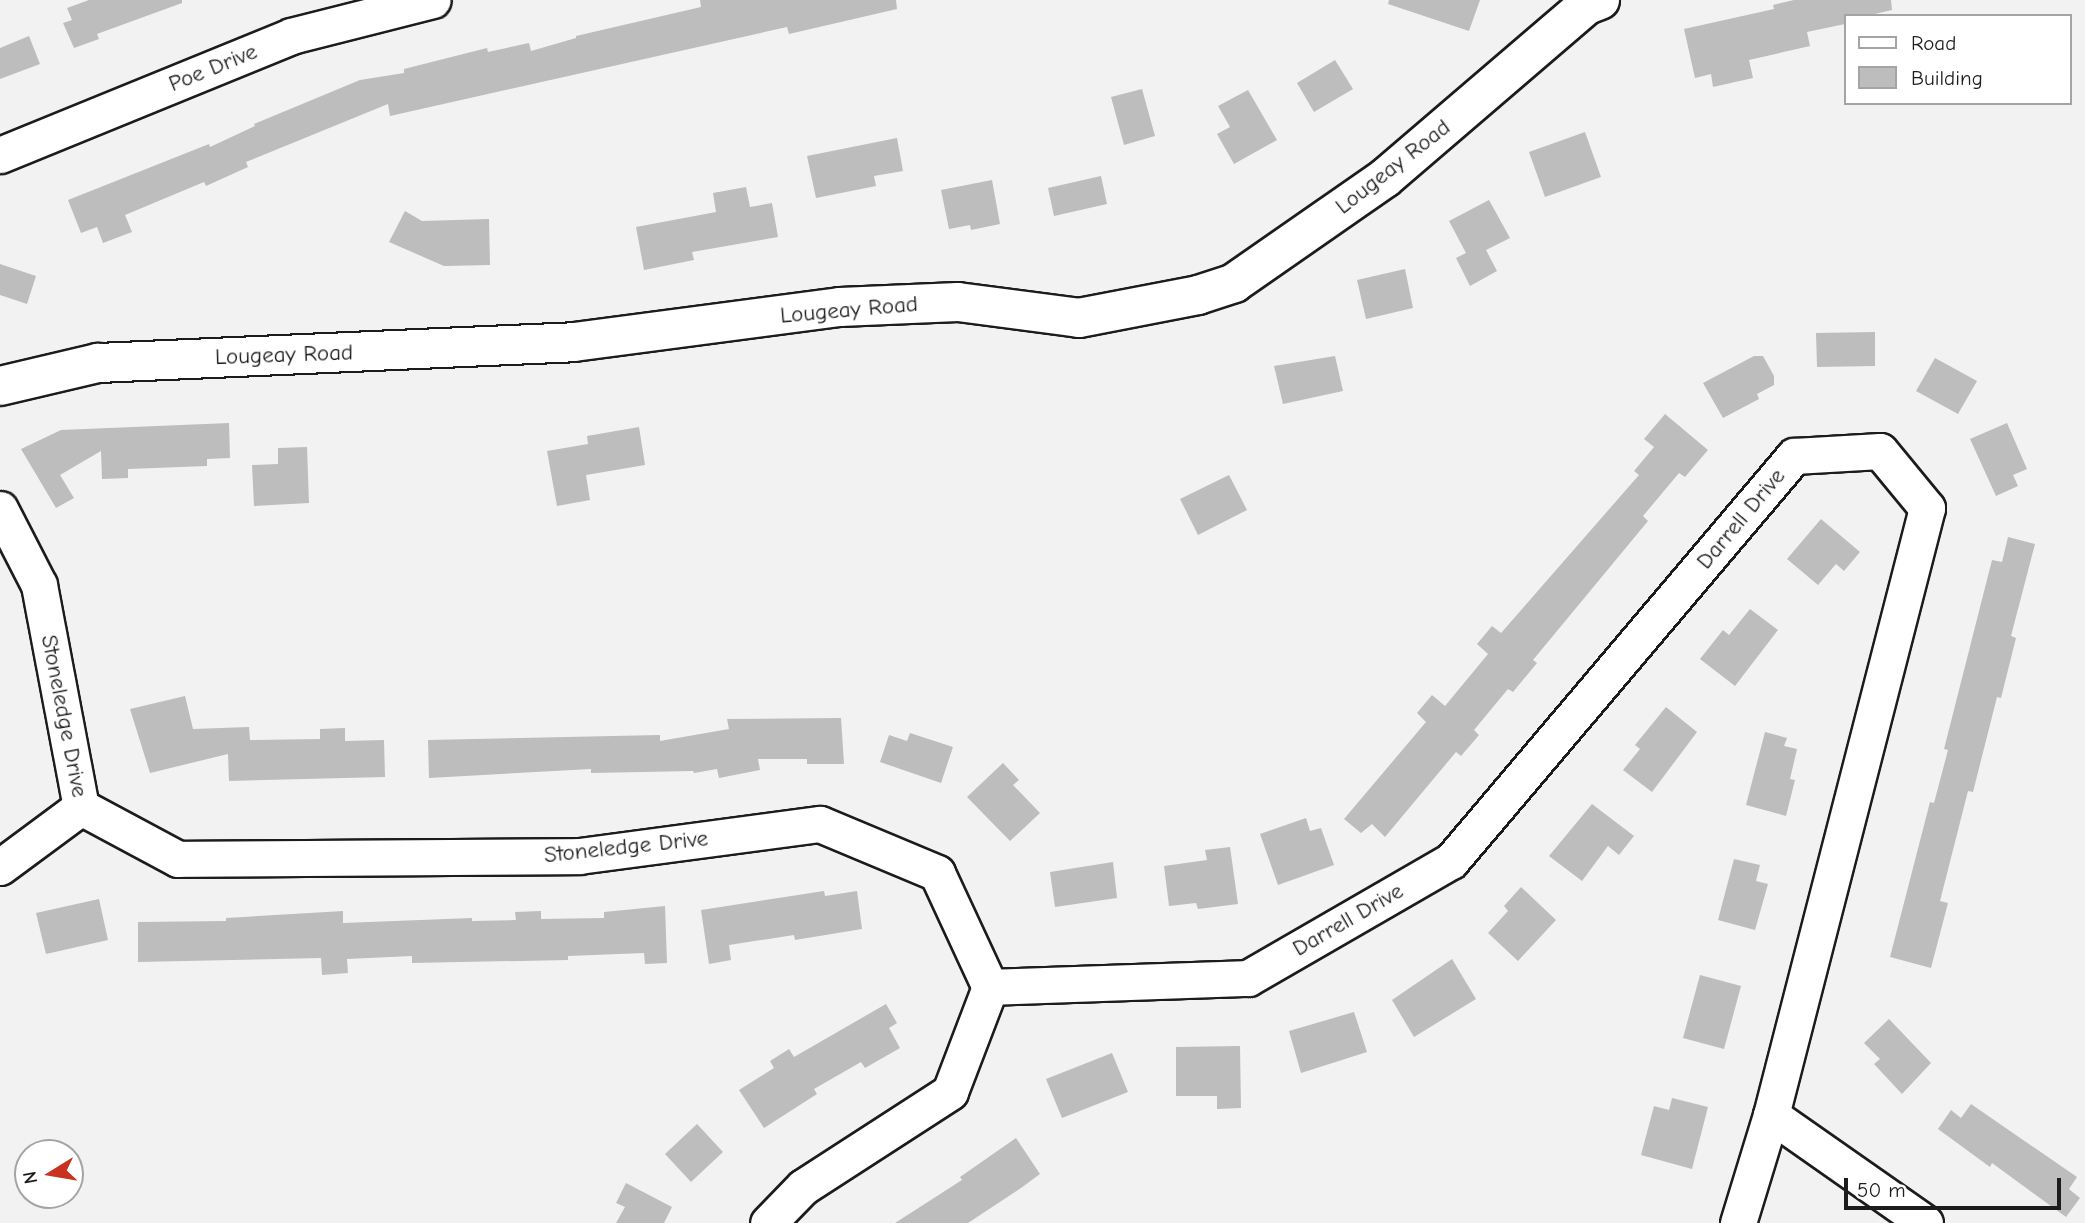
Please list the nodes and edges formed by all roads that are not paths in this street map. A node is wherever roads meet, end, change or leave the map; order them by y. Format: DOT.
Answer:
graph roads {
  1 [pos="433,0"];
  2 [pos="1590,2"];
  3 [pos="0,155"];
  4 [pos="0,387"];
  5 [pos="0,509"];
  6 [pos="81,807"];
  7 [pos="0,867"];
  8 [pos="990,987"];
  9 [pos="1771,1115"];
  10 [pos="768,1223"];
  11 [pos="1738,1223"];
  12 [pos="1925,1223"];
  1 -- 3 [label="street, Poe Drive"];
  2 -- 4 [label="street, Lougeay Road"];
  5 -- 6 [label="street, Stoneledge Drive"];
  6 -- 7 [label="street"];
  6 -- 8 [label="street, Stoneledge Drive"];
  8 -- 9 [label="street, Darrell Drive"];
  8 -- 10 [label="street"];
  9 -- 11 [label="street, Darrell Drive"];
  9 -- 12 [label="street"];
}
